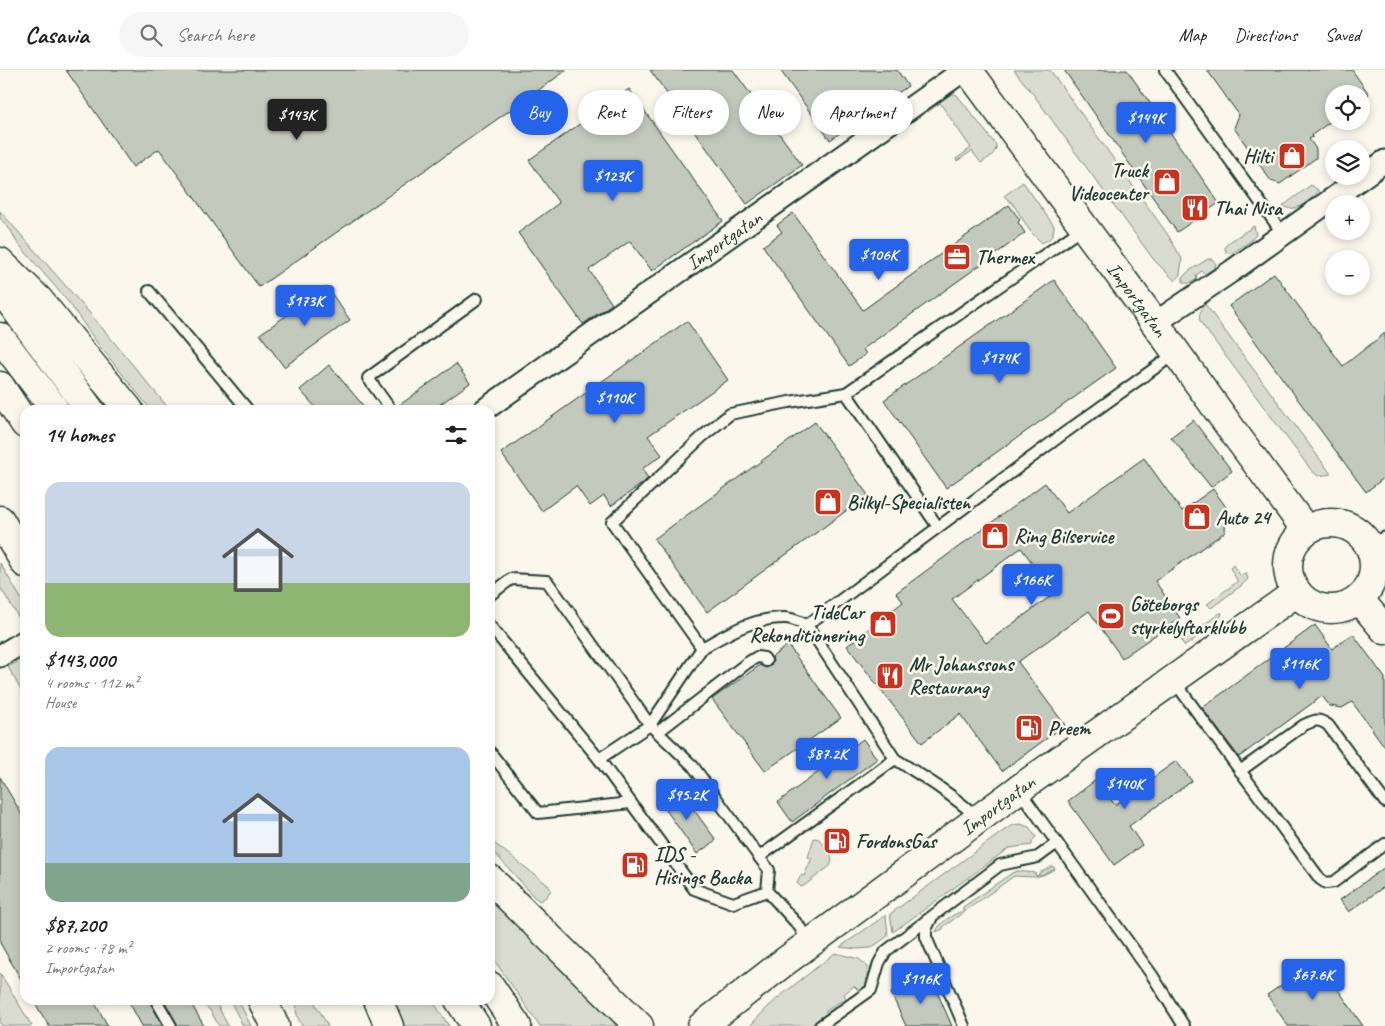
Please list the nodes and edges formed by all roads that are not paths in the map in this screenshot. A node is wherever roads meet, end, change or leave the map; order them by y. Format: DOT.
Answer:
graph roads {
  1 [pos="966,70"];
  2 [pos="1165,70"];
  3 [pos="1385,161"];
  4 [pos="1084,228"];
  5 [pos="1283,234"];
  6 [pos="0,262"];
  7 [pos="0,288"];
  8 [pos="149,291"];
  9 [pos="478,299"];
  10 [pos="1155,322"];
  11 [pos="0,337"];
  12 [pos="1176,352"];
  13 [pos="0,386"];
  14 [pos="846,393"];
  15 [pos="51,405"];
  16 [pos="86,405"];
  17 [pos="125,405"];
  18 [pos="244,405"];
  19 [pos="387,405"];
  20 [pos="491,405"];
  21 [pos="20,416"];
  22 [pos="0,520"];
  23 [pos="938,527"];
  24 [pos="1306,530"];
  25 [pos="1378,546"];
  26 [pos="20,554"];
  27 [pos="495,591"];
  28 [pos="1297,592"];
  29 [pos="1359,600"];
  30 [pos="807,625"];
  31 [pos="1385,630"];
  32 [pos="495,632"];
  33 [pos="20,644"];
  34 [pos="702,648"];
  35 [pos="0,656"];
  36 [pos="766,661"];
  37 [pos="1173,680"];
  38 [pos="654,728"];
  39 [pos="495,758"];
  40 [pos="895,759"];
  41 [pos="599,760"];
  42 [pos="1240,771"];
  43 [pos="1019,789"];
  44 [pos="1385,802"];
  45 [pos="631,803"];
  46 [pos="978,819"];
  47 [pos="1057,843"];
  48 [pos="1385,844"];
  49 [pos="759,857"];
  50 [pos="495,884"];
  51 [pos="767,891"];
  52 [pos="933,916"];
  53 [pos="809,944"];
  54 [pos="495,993"];
  55 [pos="159,1005"];
  56 [pos="264,1005"];
  57 [pos="380,1005"];
  58 [pos="463,1005"];
  59 [pos="171,1026"];
  60 [pos="275,1026"];
  61 [pos="389,1026"];
  62 [pos="476,1026"];
  63 [pos="517,1026"];
  64 [pos="639,1026"];
  65 [pos="702,1026"];
  66 [pos="820,1026"];
  67 [pos="964,1026"];
  68 [pos="1184,1026"];
  1 -- 4 [label="main road, Importgatan"];
  1 -- 20 [label="street, Importgatan"];
  2 -- 5 [label="lane"];
  3 -- 5 [label="street"];
  4 -- 10 [label="main road, Importgatan"];
  4 -- 14 [label="lane"];
  5 -- 10 [label="street"];
  6 -- 17 [label="main road"];
  7 -- 16 [label="main road"];
  8 -- 18 [label="lane"];
  9 -- 19 [label="lane"];
  10 -- 12 [label="main road, Importgatan"];
  11 -- 15 [label="main road"];
  12 -- 23 [label="lane"];
  12 -- 24 [label="main road, Importgatan"];
  13 -- 21 [label="main road"];
  14 -- 23 [label="lane"];
  14 -- 34 [label="lane"];
  22 -- 26 [label="main road"];
  23 -- 30 [label="lane"];
  24 -- 25 [label="main road"];
  24 -- 28 [label="main road"];
  25 -- 29 [label="main road"];
  27 -- 38 [label="lane"];
  28 -- 29 [label="main road"];
  28 -- 37 [label="main road, Importgatan"];
  29 -- 31 [label="main road"];
  30 -- 34 [label="lane"];
  30 -- 40 [label="lane"];
  32 -- 41 [label="lane"];
  33 -- 35 [label="street"];
  34 -- 38 [label="lane"];
  36 -- 38 [label="lane"];
  37 -- 42 [label="lane"];
  37 -- 43 [label="main road, Importgatan"];
  38 -- 41 [label="lane"];
  38 -- 49 [label="lane"];
  39 -- 45 [label="lane"];
  40 -- 46 [label="lane"];
  40 -- 49 [label="lane"];
  41 -- 45 [label="lane"];
  42 -- 44 [label="lane"];
  42 -- 48 [label="lane"];
  43 -- 46 [label="main road, Importgatan"];
  43 -- 47 [label="lane"];
  45 -- 51 [label="lane"];
  46 -- 53 [label="main road, Importgatan"];
  47 -- 52 [label="lane"];
  47 -- 68 [label="lane"];
  49 -- 51 [label="lane"];
  50 -- 64 [label="main road"];
  51 -- 53 [label="lane"];
  52 -- 66 [label="lane"];
  52 -- 67 [label="lane"];
  53 -- 65 [label="main road, Importgatan"];
  54 -- 63 [label="main road"];
  55 -- 59 [label="lane"];
  56 -- 60 [label="main road"];
  57 -- 61 [label="main road"];
  58 -- 62 [label="main road"];
}
